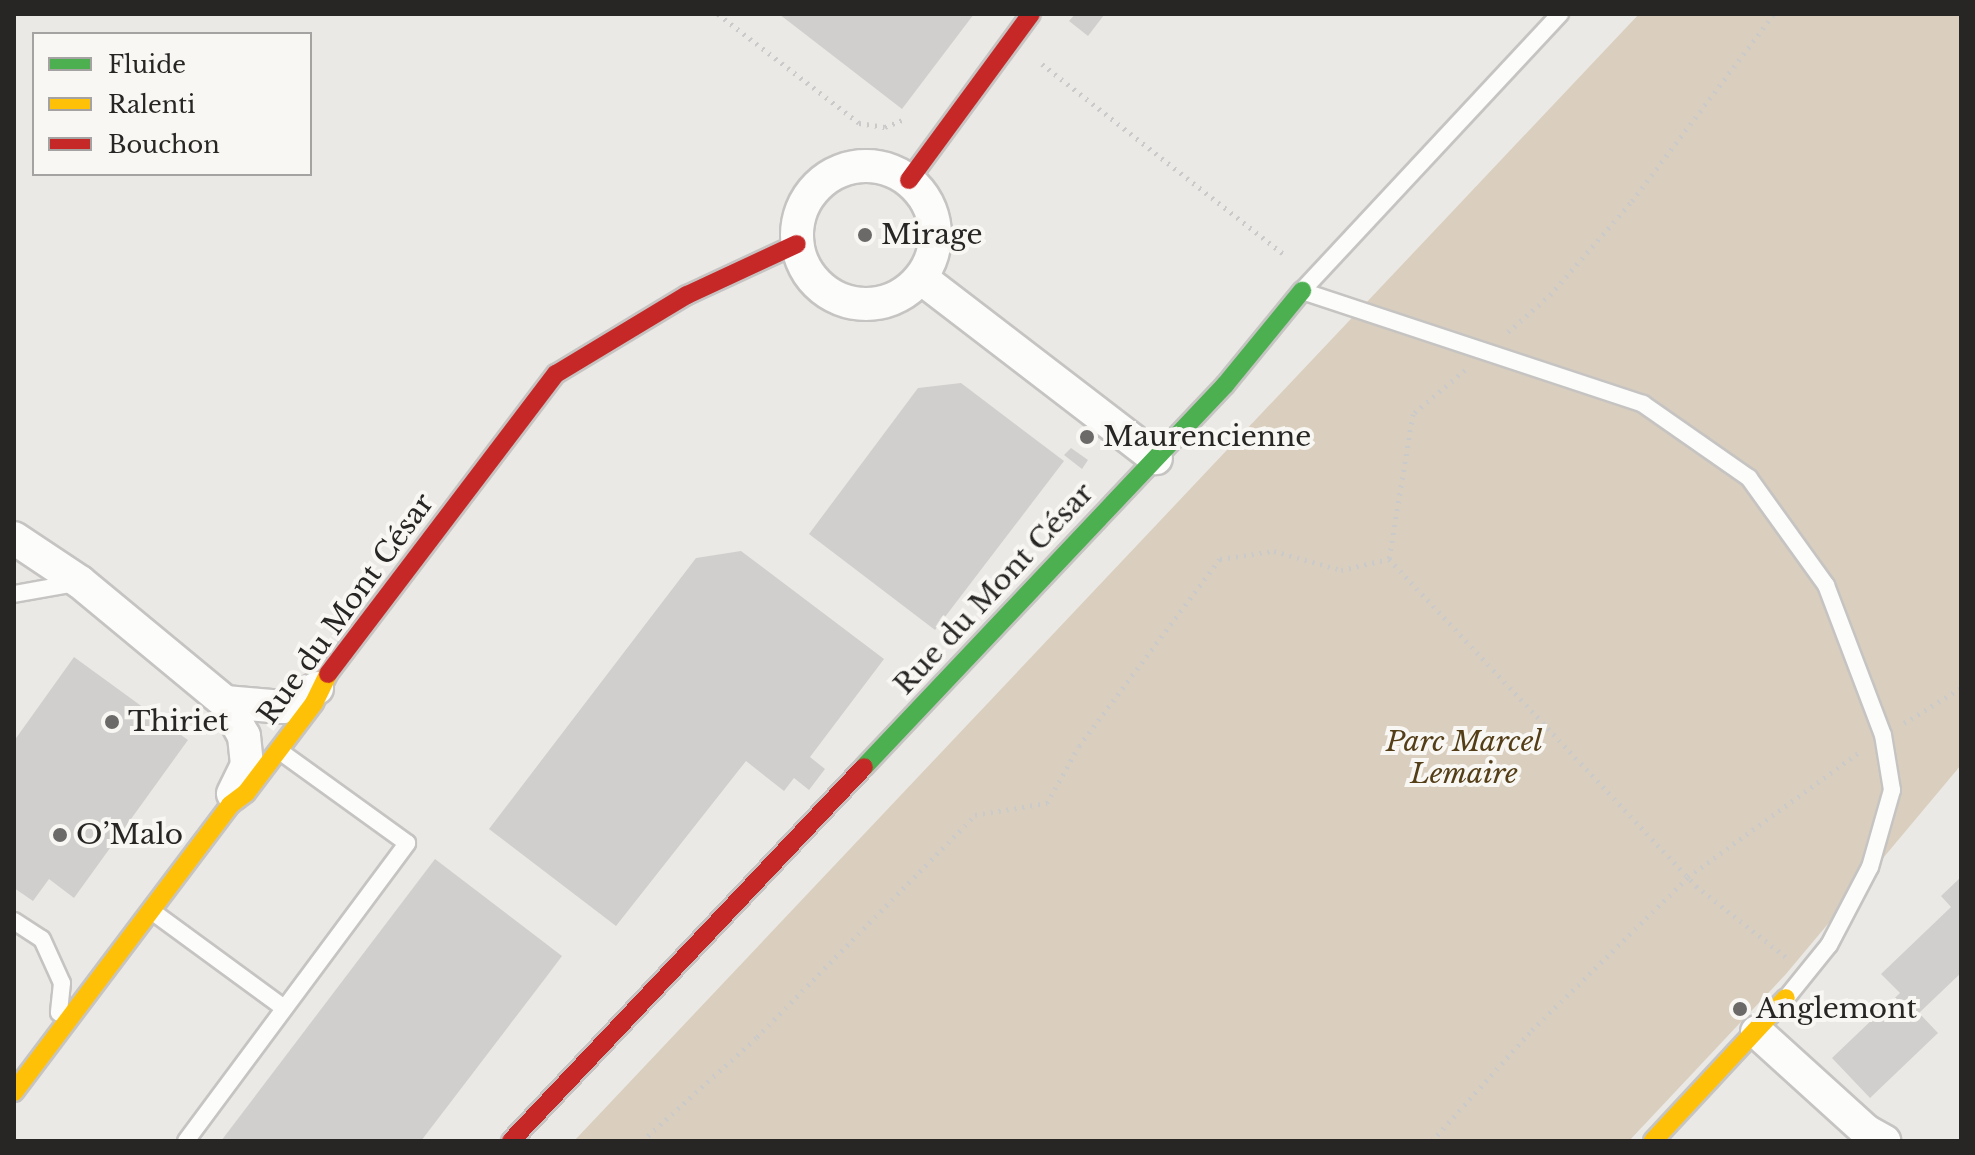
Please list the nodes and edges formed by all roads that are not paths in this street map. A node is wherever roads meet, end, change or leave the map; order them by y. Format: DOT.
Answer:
graph roads {
  1 [pos="1031,14"];
  2 [pos="1560,14"];
  3 [pos="909,180"];
  4 [pos="797,244"];
  5 [pos="921,278"];
  6 [pos="1308,285"];
  7 [pos="1156,458"];
  8 [pos="14,538"];
  9 [pos="80,582"];
  10 [pos="14,594"];
  11 [pos="317,688"];
  12 [pos="225,702"];
  13 [pos="279,750"];
  14 [pos="230,805"];
  15 [pos="152,911"];
  16 [pos="14,921"];
  17 [pos="1786,998"];
  18 [pos="284,1008"];
  19 [pos="1757,1032"];
  20 [pos="57,1038"];
  21 [pos="14,1092"];
  22 [pos="186,1141"];
  23 [pos="511,1141"];
  24 [pos="1653,1141"];
  25 [pos="1884,1141"];
  1 -- 3 [label="street"];
  2 -- 6 [label="lane"];
  3 -- 4 [label="street"];
  3 -- 5 [label="street"];
  4 -- 5 [label="street"];
  4 -- 11 [label="street, Rue du Mont César"];
  5 -- 7 [label="street"];
  6 -- 7 [label="street, Rue du Mont César"];
  6 -- 17 [label="lane"];
  7 -- 23 [label="street, Rue du Mont César"];
  8 -- 9 [label="street"];
  9 -- 10 [label="lane"];
  9 -- 12 [label="street"];
  11 -- 12 [label="street"];
  11 -- 13 [label="street, Rue du Mont César"];
  12 -- 14 [label="street"];
  13 -- 14 [label="street, Rue du Mont César"];
  13 -- 18 [label="lane"];
  14 -- 15 [label="street, Rue du Mont César"];
  15 -- 18 [label="lane"];
  15 -- 20 [label="street, Rue du Mont César"];
  16 -- 20 [label="lane"];
  17 -- 19 [label="street"];
  18 -- 22 [label="lane"];
  19 -- 24 [label="street"];
  19 -- 25 [label="street"];
  20 -- 21 [label="street, Rue du Mont César"];
}
